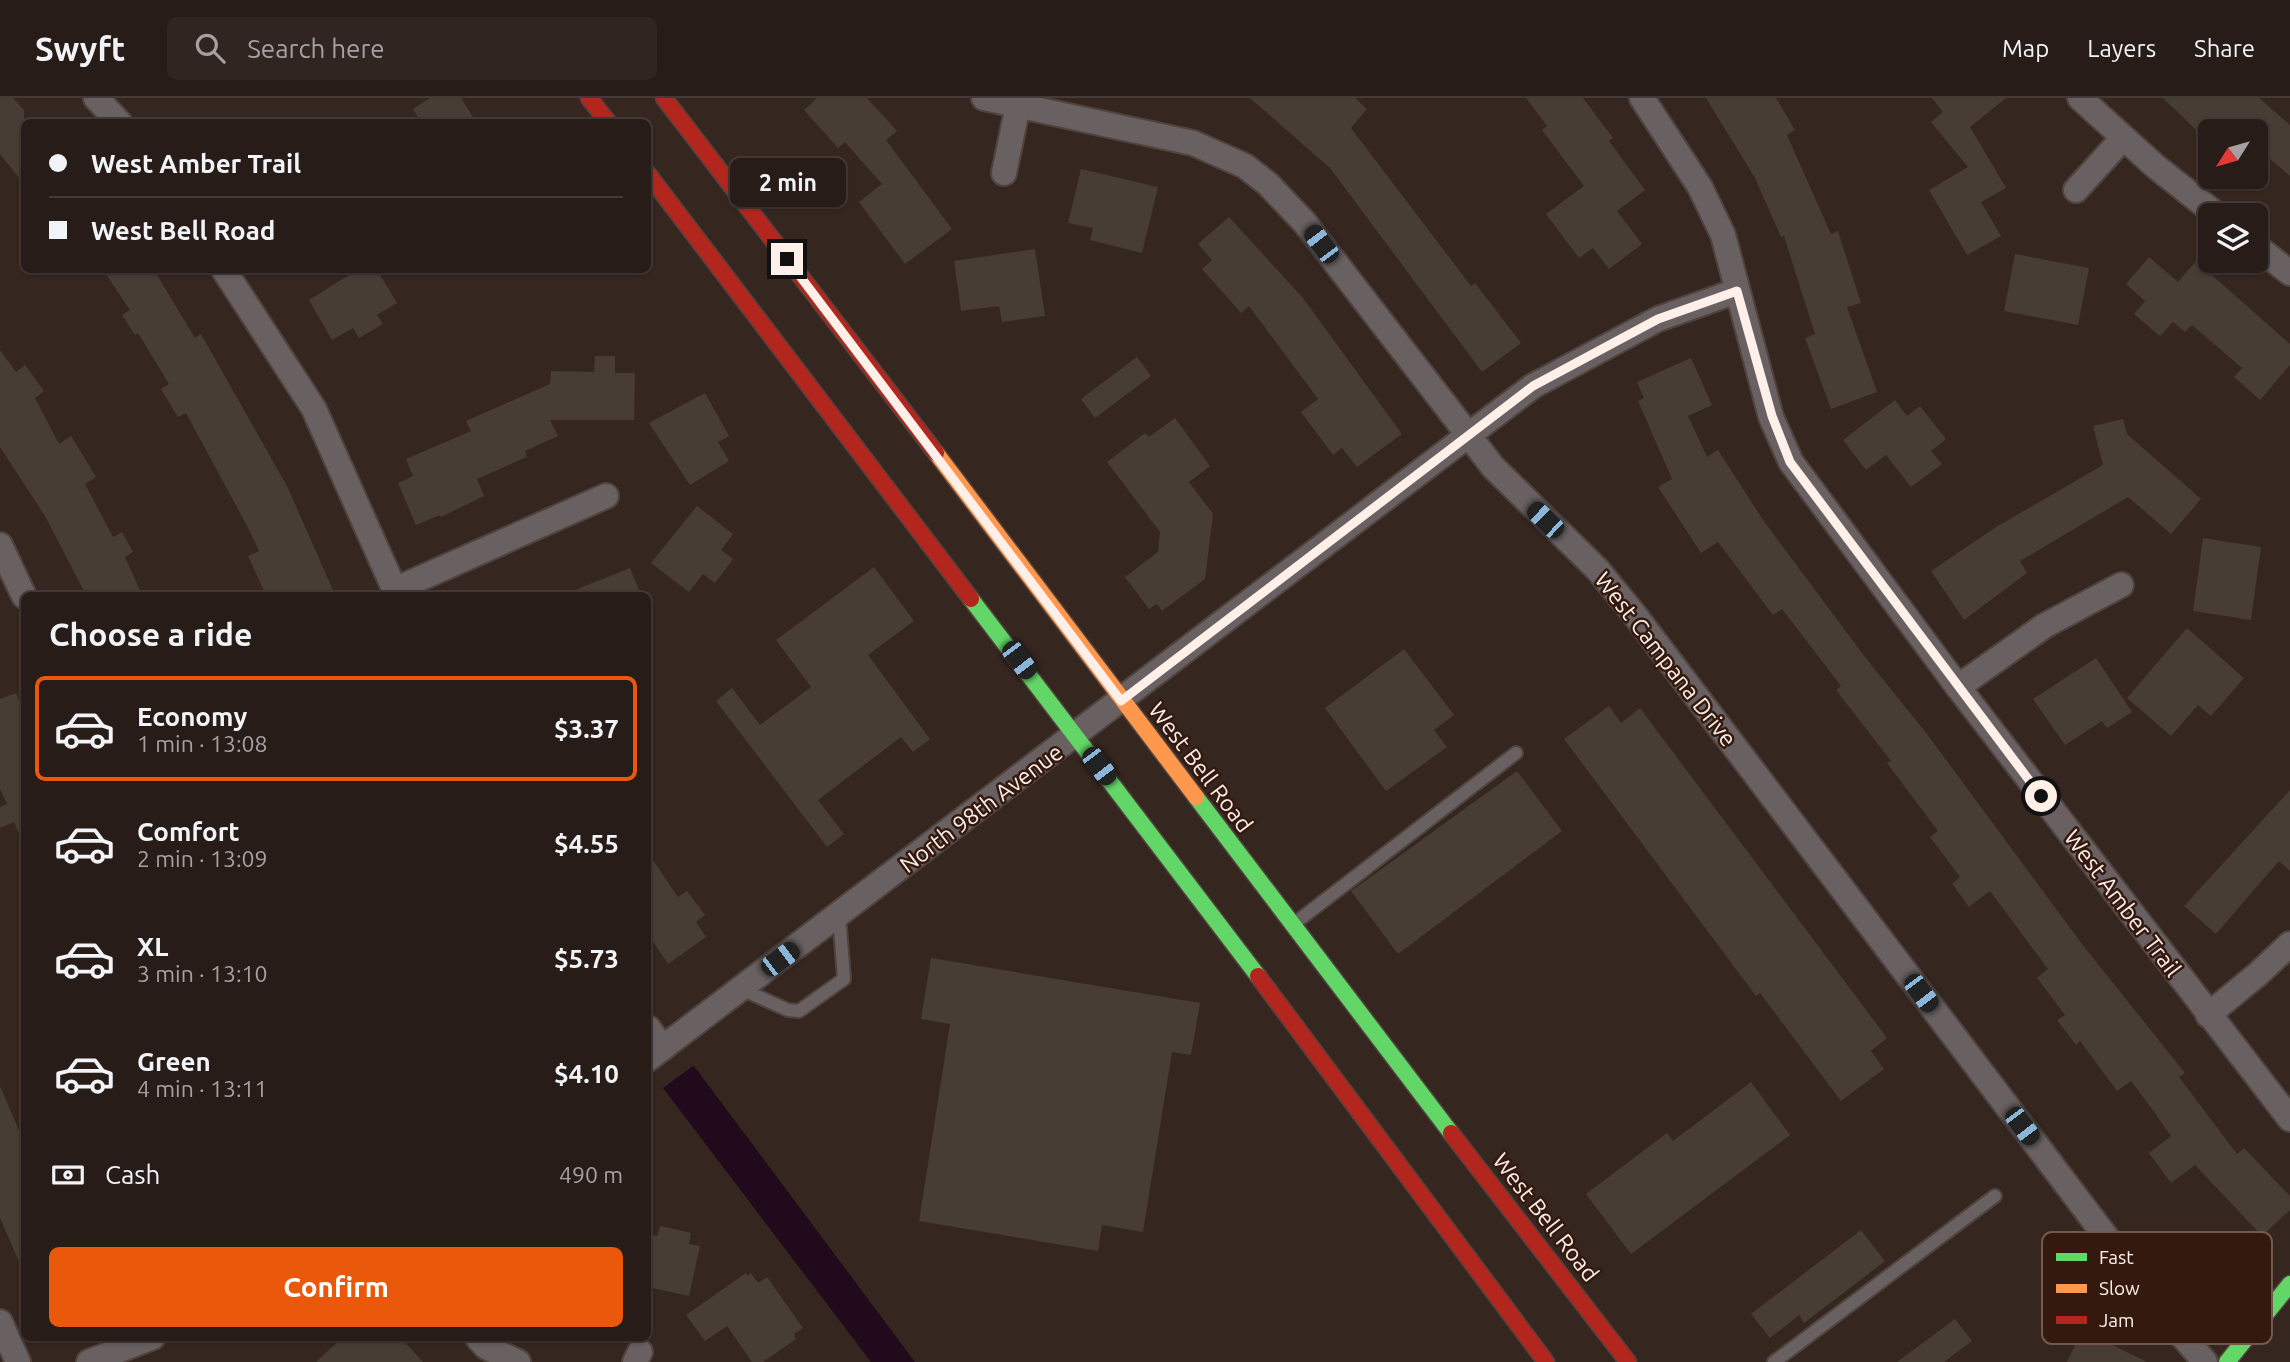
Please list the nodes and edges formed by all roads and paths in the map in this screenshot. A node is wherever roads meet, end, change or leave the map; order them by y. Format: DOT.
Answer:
graph roads {
  1 [pos="96,98"];
  2 [pos="589,98"];
  3 [pos="664,98"];
  4 [pos="984,98"];
  5 [pos="1642,98"];
  6 [pos="2080,98"];
  7 [pos="1018,105"];
  8 [pos="116,119"];
  9 [pos="606,119"];
  10 [pos="2123,138"];
  11 [pos="1004,173"];
  12 [pos="651,178"];
  13 [pos="2076,190"];
  14 [pos="2202,203"];
  15 [pos="2268,255"];
  16 [pos="2290,272"];
  17 [pos="232,273"];
  18 [pos="1737,291"];
  19 [pos="1467,436"];
  20 [pos="606,496"];
  21 [pos="0,545"];
  22 [pos="2121,586"];
  23 [pos="22,592"];
  24 [pos="396,592"];
  25 [pos="1958,687"];
  26 [pos="1121,701"];
  27 [pos="1076,736"];
  28 [pos="1516,753"];
  29 [pos="839,915"];
  30 [pos="1292,925"];
  31 [pos="2290,944"];
  32 [pos="741,989"];
  33 [pos="2208,1015"];
  34 [pos="655,1053"];
  35 [pos="2290,1119"];
  36 [pos="1995,1196"];
  37 [pos="2102,1232"];
  38 [pos="2290,1283"];
  39 [pos="2272,1306"];
  40 [pos="0,1322"];
  41 [pos="143,1341"];
  42 [pos="481,1341"];
  43 [pos="2189,1344"];
  44 [pos="2241,1344"];
  45 [pos="18,1362"];
  46 [pos="89,1362"];
  47 [pos="518,1362"];
  48 [pos="1546,1362"];
  49 [pos="1628,1362"];
  50 [pos="1774,1362"];
  51 [pos="2205,1362"];
  52 [pos="2227,1362"];
  1 -- 8 [label="street"];
  2 -- 9 [label="main road"];
  3 -- 26 [label="main road, West Bell Road"];
  4 -- 7 [label="street, West Campana Drive"];
  5 -- 18 [label="street, West Amber Trail"];
  6 -- 10 [label="street"];
  7 -- 11 [label="street"];
  7 -- 19 [label="street, West Campana Drive"];
  10 -- 13 [label="street"];
  10 -- 14 [label="street"];
  12 -- 27 [label="main road"];
  15 -- 16 [label="street"];
  17 -- 24 [label="street"];
  18 -- 19 [label="street, North 98th Avenue"];
  18 -- 25 [label="street, West Amber Trail"];
  19 -- 26 [label="street, North 98th Avenue"];
  19 -- 37 [label="street, West Campana Drive"];
  20 -- 24 [label="street"];
  21 -- 23 [label="street"];
  22 -- 25 [label="street"];
  25 -- 33 [label="street, West Amber Trail"];
  26 -- 27 [label="street, North 98th Avenue"];
  26 -- 30 [label="main road, West Bell Road"];
  27 -- 29 [label="street, North 98th Avenue"];
  27 -- 48 [label="main road"];
  28 -- 30 [label="lane"];
  29 -- 32 [label="street, North 98th Avenue"];
  29 -- 32 [label="lane"];
  30 -- 49 [label="main road, West Bell Road"];
  31 -- 33 [label="street"];
  32 -- 34 [label="street, North 98th Avenue"];
  33 -- 35 [label="street, West Amber Trail"];
  36 -- 50 [label="lane"];
  38 -- 39 [label="main road"];
  40 -- 45 [label="street"];
  41 -- 46 [label="street"];
  42 -- 47 [label="street"];
  43 -- 51 [label="street, West Campana Drive"];
  44 -- 52 [label="main road"];
}
